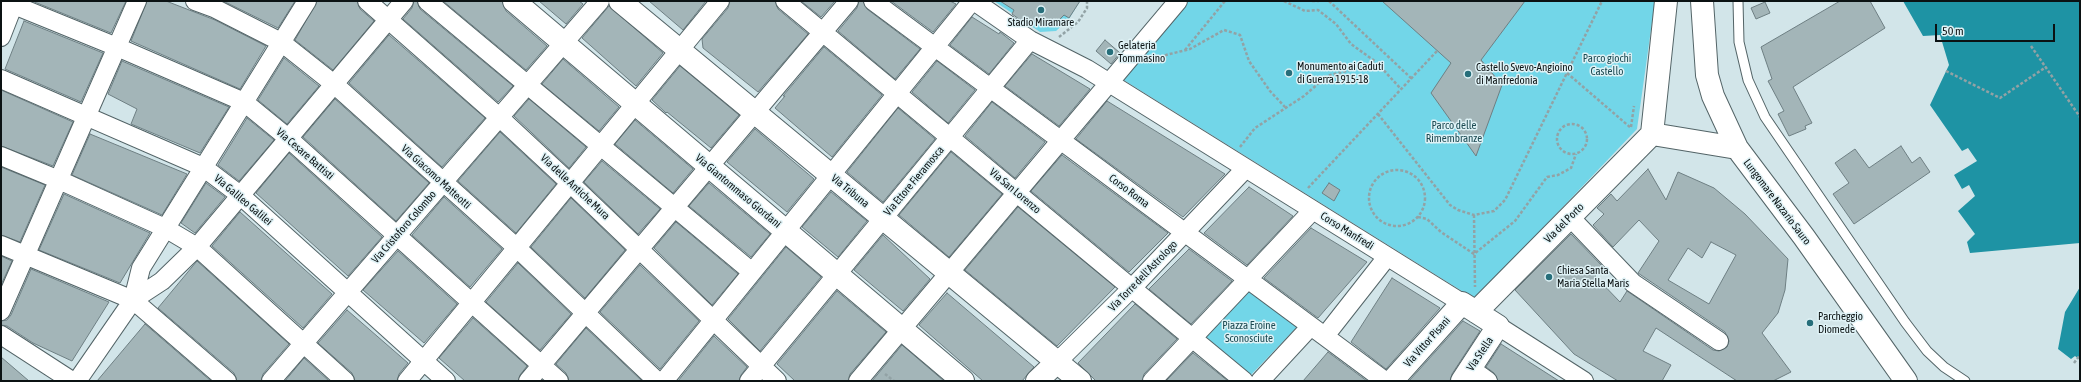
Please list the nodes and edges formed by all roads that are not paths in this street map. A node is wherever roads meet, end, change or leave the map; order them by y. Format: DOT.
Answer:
graph roads {
  1 [pos="137,1"];
  2 [pos="195,1"];
  3 [pos="307,1"];
  4 [pos="367,1"];
  5 [pos="404,1"];
  6 [pos="427,1"];
  7 [pos="514,1"];
  8 [pos="600,1"];
  9 [pos="620,1"];
  10 [pos="720,1"];
  11 [pos="785,1"];
  12 [pos="849,1"];
  13 [pos="873,1"];
  14 [pos="973,1"];
  15 [pos="1178,1"];
  16 [pos="1666,1"];
  17 [pos="1702,1"];
  18 [pos="1738,1"];
  19 [pos="11,2"];
  20 [pos="215,4"];
  21 [pos="388,20"];
  22 [pos="823,32"];
  23 [pos="1,37"];
  24 [pos="1030,40"];
  25 [pos="282,42"];
  26 [pos="564,43"];
  27 [pos="117,47"];
  28 [pos="935,47"];
  29 [pos="680,50"];
  30 [pos="1,79"];
  31 [pos="334,84"];
  32 [pos="1108,84"];
  33 [pos="527,85"];
  34 [pos="990,88"];
  35 [pos="897,94"];
  36 [pos="244,102"];
  37 [pos="635,104"];
  38 [pos="755,112"];
  39 [pos="499,117"];
  40 [pos="86,118"];
  41 [pos="1652,134"];
  42 [pos="950,137"];
  43 [pos="288,138"];
  44 [pos="1060,140"];
  45 [pos="601,146"];
  46 [pos="1737,148"];
  47 [pos="1,156"];
  48 [pos="1246,160"];
  49 [pos="203,167"];
  50 [pos="709,167"];
  51 [pos="831,175"];
  52 [pos="59,180"];
  53 [pos="443,183"];
  54 [pos="570,183"];
  55 [pos="1016,193"];
  56 [pos="240,195"];
  57 [pos="1313,202"];
  58 [pos="674,208"];
  59 [pos="1569,216"];
  60 [pos="883,218"];
  61 [pos="165,228"];
  62 [pos="785,231"];
  63 [pos="1185,233"];
  64 [pos="397,235"];
  65 [pos="1,245"];
  66 [pos="196,247"];
  67 [pos="517,248"];
  68 [pos="640,249"];
  69 [pos="25,256"];
  70 [pos="1387,257"];
  71 [pos="752,272"];
  72 [pos="949,273"];
  73 [pos="836,274"];
  74 [pos="1248,279"];
  75 [pos="1132,288"];
  76 [pos="348,292"];
  77 [pos="133,300"];
  78 [pos="472,302"];
  79 [pos="1471,303"];
  80 [pos="1,311"];
  81 [pos="586,313"];
  82 [pos="713,320"];
  83 [pos="1498,326"];
  84 [pos="902,329"];
  85 [pos="1318,331"];
  86 [pos="1,335"];
  87 [pos="1192,338"];
  88 [pos="1719,341"];
  89 [pos="303,343"];
  90 [pos="424,361"];
  91 [pos="1057,362"];
  92 [pos="541,366"];
  93 [pos="761,367"];
  94 [pos="1466,375"];
  95 [pos="72,381"];
  96 [pos="78,381"];
  97 [pos="227,381"];
  98 [pos="271,381"];
  99 [pos="345,381"];
  100 [pos="407,381"];
  101 [pos="446,381"];
  102 [pos="528,381"];
  103 [pos="559,381"];
  104 [pos="657,381"];
  105 [pos="664,381"];
  106 [pos="749,381"];
  107 [pos="777,381"];
  108 [pos="858,381"];
  109 [pos="963,381"];
  110 [pos="1037,381"];
  111 [pos="1080,381"];
  112 [pos="1152,381"];
  113 [pos="1244,381"];
  114 [pos="1260,381"];
  115 [pos="1385,381"];
  116 [pos="1392,381"];
  117 [pos="1488,381"];
  118 [pos="1584,381"];
  119 [pos="1906,381"];
  120 [pos="1965,381"];
  1 -- 27 [label="street"];
  2 -- 20 [label="street, Via Giacomo Matteotti"];
  3 -- 25 [label="street"];
  4 -- 21 [label="street, Via delle Antiche Mura"];
  5 -- 21 [label="street"];
  6 -- 33 [label="street"];
  7 -- 26 [label="main road, Via Giantommaso Giordani"];
  8 -- 26 [label="street, Via Cristoforo Colombo"];
  9 -- 29 [label="main road, Via Tribuna"];
  10 -- 29 [label="street"];
  11 -- 22 [label="street, Via San Lorenzo"];
  12 -- 22 [label="street"];
  13 -- 28 [label="street, Corso Roma"];
  14 -- 24 [label="street, Corso Manfredi"];
  14 -- 28 [label="street"];
  15 -- 32 [label="street"];
  16 -- 41 [label="main road"];
  17 -- 46 [label="main road, Lungomare Nazario Sauro"];
  18 -- 120 [label="lane"];
  19 -- 23 [label="street"];
  19 -- 27 [label="street, Via Cesare Battisti"];
  20 -- 25 [label="street, Via Giacomo Matteotti"];
  21 -- 31 [label="street"];
  21 -- 39 [label="street, Via delle Antiche Mura"];
  22 -- 35 [label="street, Via San Lorenzo"];
  22 -- 38 [label="street"];
  24 -- 32 [label="street, Corso Manfredi"];
  24 -- 34 [label="street, Via Ettore Fieramosca"];
  25 -- 31 [label="street, Via Giacomo Matteotti"];
  25 -- 36 [label="street"];
  26 -- 33 [label="street, Via Cristoforo Colombo"];
  26 -- 37 [label="main road, Via Giantommaso Giordani"];
  27 -- 36 [label="street, Via Cesare Battisti"];
  27 -- 40 [label="street"];
  28 -- 34 [label="street, Corso Roma"];
  28 -- 35 [label="street"];
  29 -- 37 [label="street"];
  29 -- 38 [label="main road, Via Tribuna"];
  30 -- 40 [label="street, Via Galileo Galilei"];
  31 -- 43 [label="street"];
  31 -- 53 [label="street, Via Giacomo Matteotti"];
  32 -- 44 [label="street"];
  32 -- 48 [label="street, Corso Manfredi"];
  33 -- 39 [label="street, Via Cristoforo Colombo"];
  33 -- 45 [label="street"];
  34 -- 42 [label="street, Via Ettore Fieramosca"];
  34 -- 44 [label="street, Corso Roma"];
  35 -- 42 [label="street, Via San Lorenzo"];
  35 -- 51 [label="street"];
  36 -- 43 [label="street, Via Cesare Battisti"];
  36 -- 49 [label="street"];
  37 -- 45 [label="street"];
  37 -- 50 [label="main road, Via Giantommaso Giordani"];
  38 -- 50 [label="street"];
  38 -- 51 [label="main road, Via Tribuna"];
  39 -- 53 [label="street, Via Cristoforo Colombo"];
  39 -- 54 [label="street, Via delle Antiche Mura"];
  40 -- 49 [label="street, Via Galileo Galilei"];
  40 -- 52 [label="street"];
  41 -- 46 [label="main road"];
  41 -- 59 [label="main road, Via del Porto"];
  42 -- 55 [label="street, Via San Lorenzo"];
  42 -- 60 [label="street, Via Ettore Fieramosca"];
  43 -- 56 [label="street"];
  43 -- 64 [label="street, Via Cesare Battisti"];
  44 -- 55 [label="street"];
  44 -- 63 [label="street, Corso Roma"];
  45 -- 54 [label="street"];
  45 -- 58 [label="street"];
  46 -- 119 [label="main road, Lungomare Nazario Sauro"];
  47 -- 52 [label="street"];
  48 -- 57 [label="street, Corso Manfredi"];
  48 -- 63 [label="street, Via Torre dell'Astrologo"];
  49 -- 56 [label="street, Via Galileo Galilei"];
  49 -- 61 [label="street"];
  50 -- 58 [label="street"];
  50 -- 62 [label="main road, Via Giantommaso Giordani"];
  51 -- 60 [label="main road, Via Tribuna"];
  51 -- 62 [label="street"];
  52 -- 61 [label="street"];
  52 -- 69 [label="street"];
  53 -- 64 [label="street, Via Cristoforo Colombo"];
  53 -- 67 [label="street, Via Giacomo Matteotti"];
  54 -- 67 [label="street"];
  54 -- 68 [label="street, Via delle Antiche Mura"];
  55 -- 72 [label="street"];
  55 -- 75 [label="street, Via San Lorenzo"];
  56 -- 66 [label="street"];
  56 -- 76 [label="street, Via Galileo Galilei"];
  57 -- 70 [label="street, Corso Manfredi"];
  57 -- 74 [label="street"];
  58 -- 68 [label="street"];
  58 -- 71 [label="street"];
  59 -- 79 [label="main road, Via del Porto"];
  59 -- 88 [label="street"];
  60 -- 72 [label="main road, Via Tribuna"];
  60 -- 73 [label="street, Via Ettore Fieramosca"];
  61 -- 66 [label="street"];
  61 -- 77 [label="street"];
  62 -- 71 [label="street"];
  62 -- 73 [label="main road, Via Giantommaso Giordani"];
  63 -- 74 [label="street, Corso Roma"];
  63 -- 75 [label="street, Via Torre dell'Astrologo"];
  64 -- 76 [label="street, Via Cristoforo Colombo"];
  64 -- 78 [label="street, Via Cesare Battisti"];
  65 -- 69 [label="street"];
  66 -- 77 [label="street"];
  66 -- 89 [label="street"];
  67 -- 78 [label="street"];
  67 -- 81 [label="street, Via Giacomo Matteotti"];
  68 -- 81 [label="street"];
  68 -- 82 [label="street, Via delle Antiche Mura"];
  69 -- 77 [label="street"];
  69 -- 80 [label="street"];
  70 -- 79 [label="street, Corso Manfredi"];
  70 -- 85 [label="street"];
  71 -- 82 [label="street"];
  72 -- 84 [label="street"];
  72 -- 91 [label="main road, Via Tribuna"];
  73 -- 84 [label="main road, Via Giantommaso Giordani"];
  73 -- 93 [label="street, Via Ettore Fieramosca"];
  74 -- 85 [label="street, Corso Roma"];
  74 -- 87 [label="street"];
  75 -- 87 [label="street, Via San Lorenzo"];
  75 -- 91 [label="street, Via Torre dell'Astrologo"];
  76 -- 89 [label="street, Via Cristoforo Colombo"];
  76 -- 90 [label="street, Via Galileo Galilei"];
  77 -- 96 [label="street"];
  77 -- 97 [label="street"];
  78 -- 90 [label="street"];
  78 -- 92 [label="street, Via Cesare Battisti"];
  79 -- 83 [label="main road, Corso Manfredi"];
  79 -- 116 [label="main road, Via Vittor Pisani"];
  81 -- 92 [label="street"];
  81 -- 104 [label="street, Via Giacomo Matteotti"];
  82 -- 93 [label="street, Via delle Antiche Mura"];
  82 -- 105 [label="street"];
  83 -- 94 [label="main road, Via Stella"];
  83 -- 118 [label="street, Corso Manfredi"];
  84 -- 108 [label="street"];
  84 -- 109 [label="main road, Via Giantommaso Giordani"];
  85 -- 114 [label="street"];
  85 -- 115 [label="street, Corso Roma"];
  86 -- 95 [label="street"];
  87 -- 112 [label="street"];
  87 -- 113 [label="street, Via San Lorenzo"];
  89 -- 98 [label="street, Via Cristoforo Colombo"];
  89 -- 99 [label="street"];
  90 -- 100 [label="street"];
  90 -- 101 [label="street, Via Galileo Galilei"];
  91 -- 110 [label="main road, Via Torre dell'Astrologo"];
  91 -- 111 [label="main road, Via Tribuna"];
  92 -- 102 [label="street"];
  92 -- 103 [label="street, Via Cesare Battisti"];
  93 -- 106 [label="street, Via Ettore Fieramosca"];
  93 -- 107 [label="street, Via delle Antiche Mura"];
  94 -- 117 [label="street"];
}
